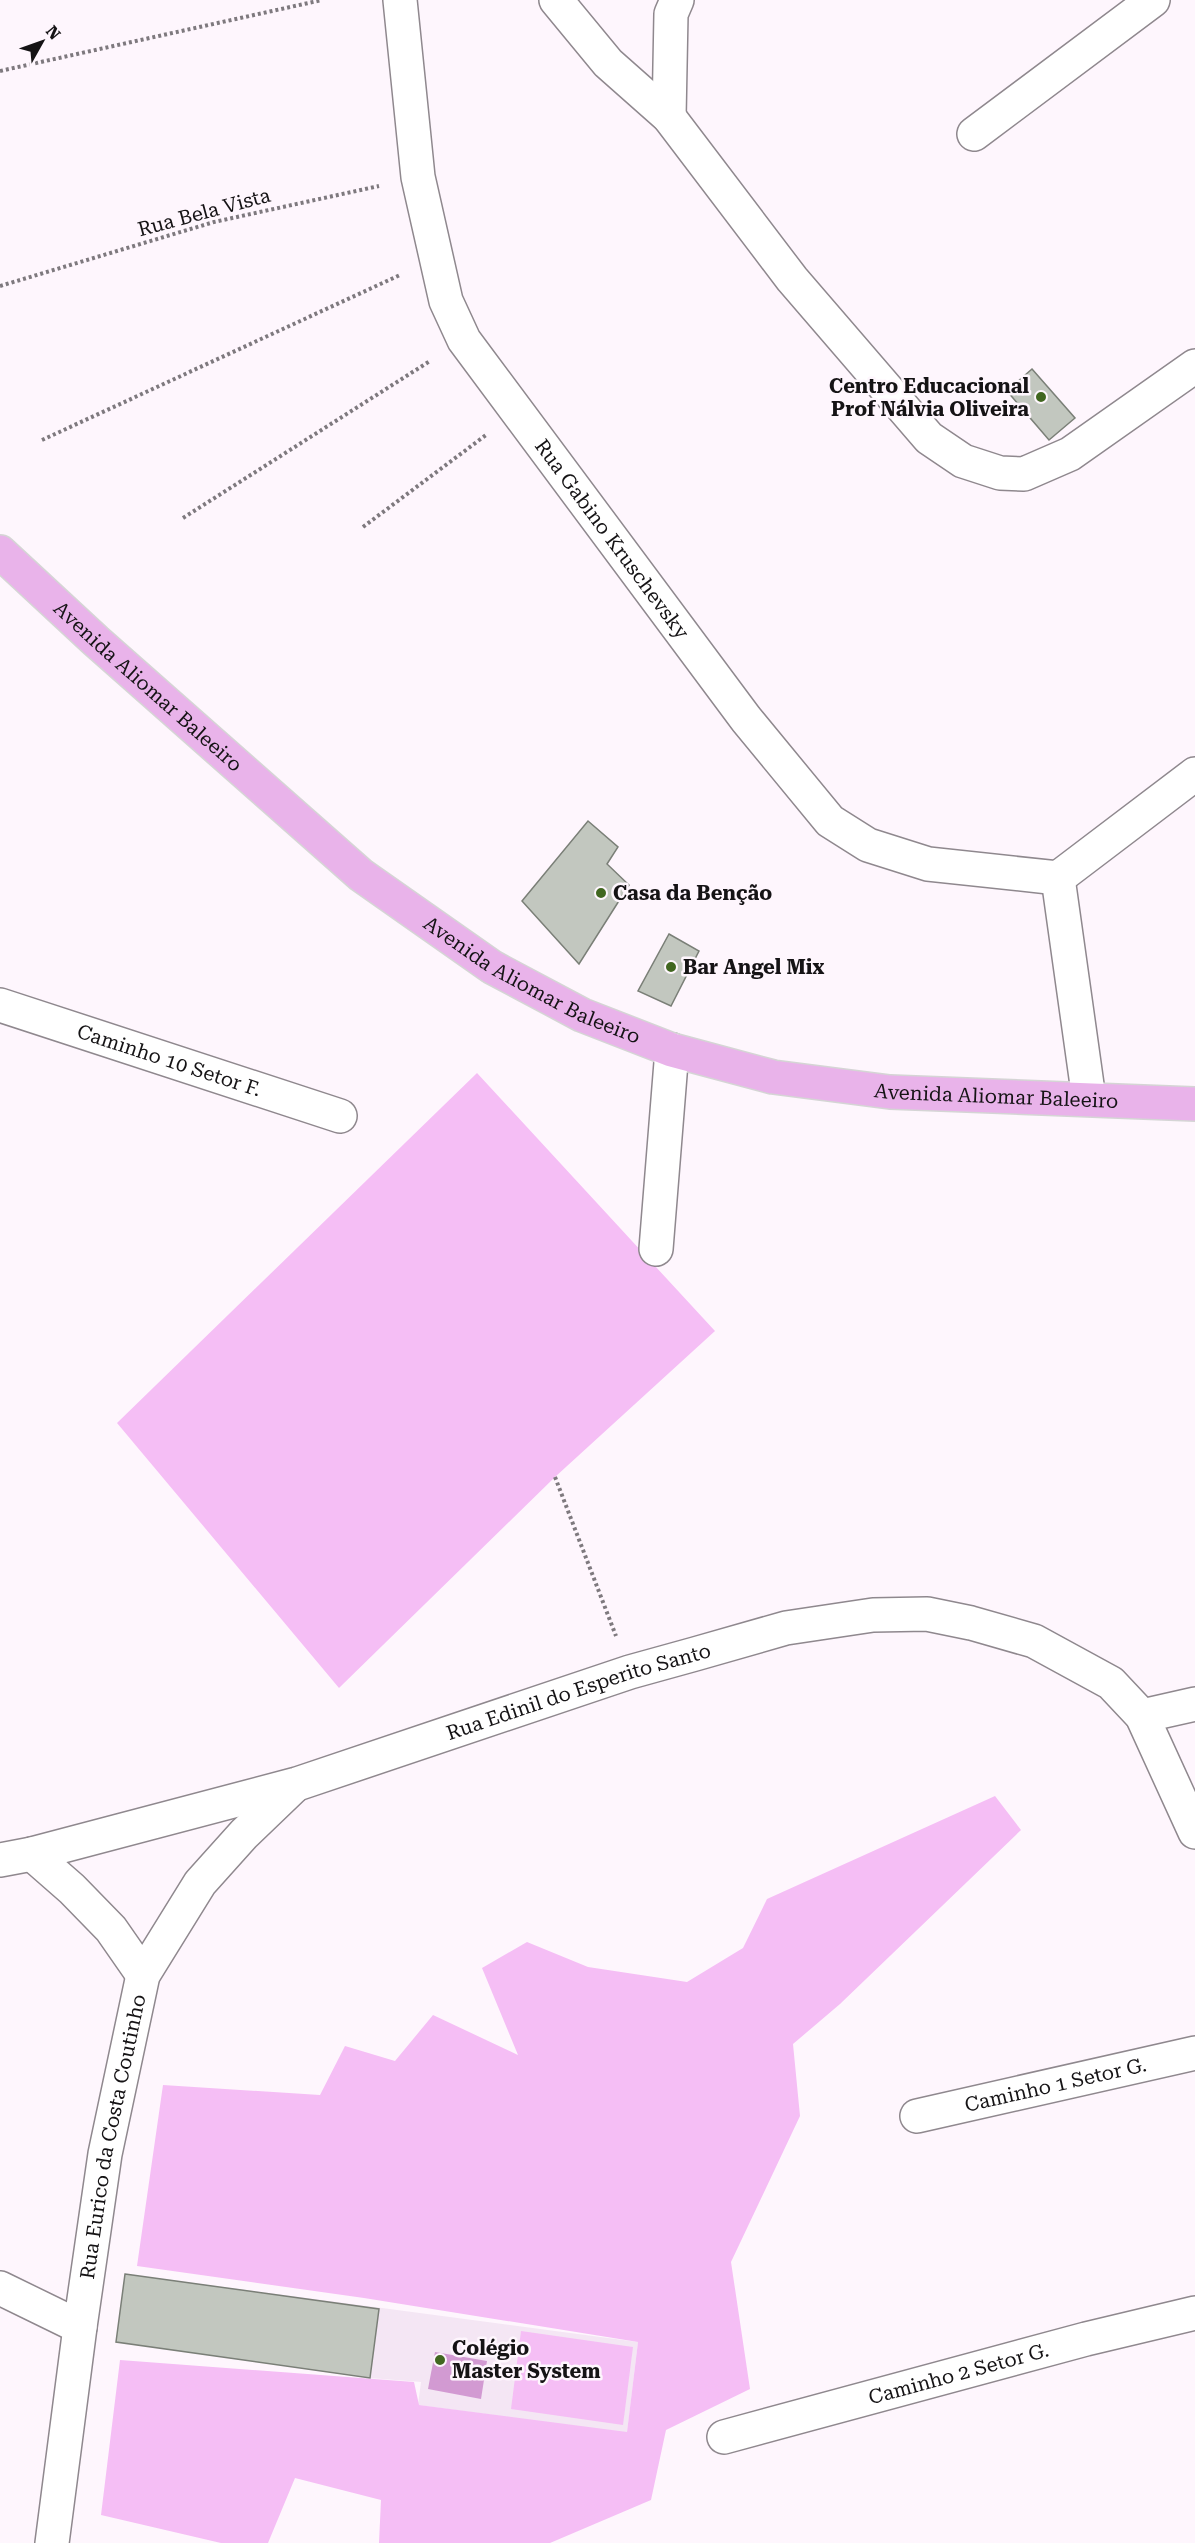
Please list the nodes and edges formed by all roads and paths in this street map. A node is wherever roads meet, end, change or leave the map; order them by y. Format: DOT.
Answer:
graph roads {
  1 [pos="322,0"];
  2 [pos="400,0"];
  3 [pos="556,0"];
  4 [pos="677,0"];
  5 [pos="1153,0"];
  6 [pos="0,71"];
  7 [pos="669,117"];
  8 [pos="975,134"];
  9 [pos="418,177"];
  10 [pos="436,258"];
  11 [pos="0,286"];
  12 [pos="464,340"];
  13 [pos="1195,366"];
  14 [pos="518,412"];
  15 [pos="42,440"];
  16 [pos="183,518"];
  17 [pos="363,527"];
  18 [pos="0,552"];
  19 [pos="1195,774"];
  20 [pos="1058,878"];
  21 [pos="0,1005"];
  22 [pos="672,1050"];
  23 [pos="1089,1099"];
  24 [pos="1195,1104"];
  25 [pos="340,1116"];
  26 [pos="656,1249"];
  27 [pos="555,1477"];
  28 [pos="630,1672"];
  29 [pos="1195,1704"];
  30 [pos="1142,1716"];
  31 [pos="297,1784"];
  32 [pos="1195,1832"];
  33 [pos="32,1854"];
  34 [pos="0,1860"];
  35 [pos="143,1975"];
  36 [pos="1195,2053"];
  37 [pos="917,2116"];
  38 [pos="0,2288"];
  39 [pos="1195,2313"];
  40 [pos="80,2326"];
  41 [pos="724,2437"];
  42 [pos="52,2543"];
  1 -- 6 [label="path"];
  2 -- 9 [label="street, Rua Gabino Kruschevsky"];
  3 -- 7 [label="street"];
  4 -- 7 [label="street"];
  5 -- 8 [label="street"];
  7 -- 13 [label="street"];
  9 -- 10 [label="street, Rua Gabino Kruschevsky"];
  9 -- 11 [label="path, Rua Bela Vista"];
  10 -- 12 [label="street, Rua Gabino Kruschevsky"];
  10 -- 15 [label="path"];
  12 -- 14 [label="street, Rua Gabino Kruschevsky"];
  12 -- 16 [label="path"];
  14 -- 17 [label="path"];
  14 -- 20 [label="street, Rua Gabino Kruschevsky"];
  18 -- 22 [label="main road, Avenida Aliomar Baleeiro"];
  19 -- 20 [label="street"];
  20 -- 23 [label="street"];
  21 -- 25 [label="street, Caminho 10 Setor F."];
  22 -- 23 [label="main road, Avenida Aliomar Baleeiro"];
  22 -- 26 [label="street"];
  23 -- 24 [label="main road, Avenida Aliomar Baleeiro"];
  27 -- 28 [label="path"];
  28 -- 30 [label="street, Rua Edinil do Esperito Santo"];
  28 -- 31 [label="street, Rua Edinil do Esperito Santo"];
  29 -- 30 [label="street"];
  30 -- 32 [label="street, Rua Edinil do Esperito Santo"];
  31 -- 33 [label="street, Rua Edinil do Esperito Santo"];
  31 -- 35 [label="street, Rua Eurico da Costa Coutinho"];
  33 -- 34 [label="street, Rua Edinil do Esperito Santo"];
  33 -- 35 [label="street"];
  35 -- 40 [label="street, Rua Eurico da Costa Coutinho"];
  36 -- 37 [label="street, Caminho 1 Setor G."];
  38 -- 40 [label="street"];
  39 -- 41 [label="street, Caminho 2 Setor G."];
  40 -- 42 [label="street, Rua Eurico da Costa Coutinho"];
}
